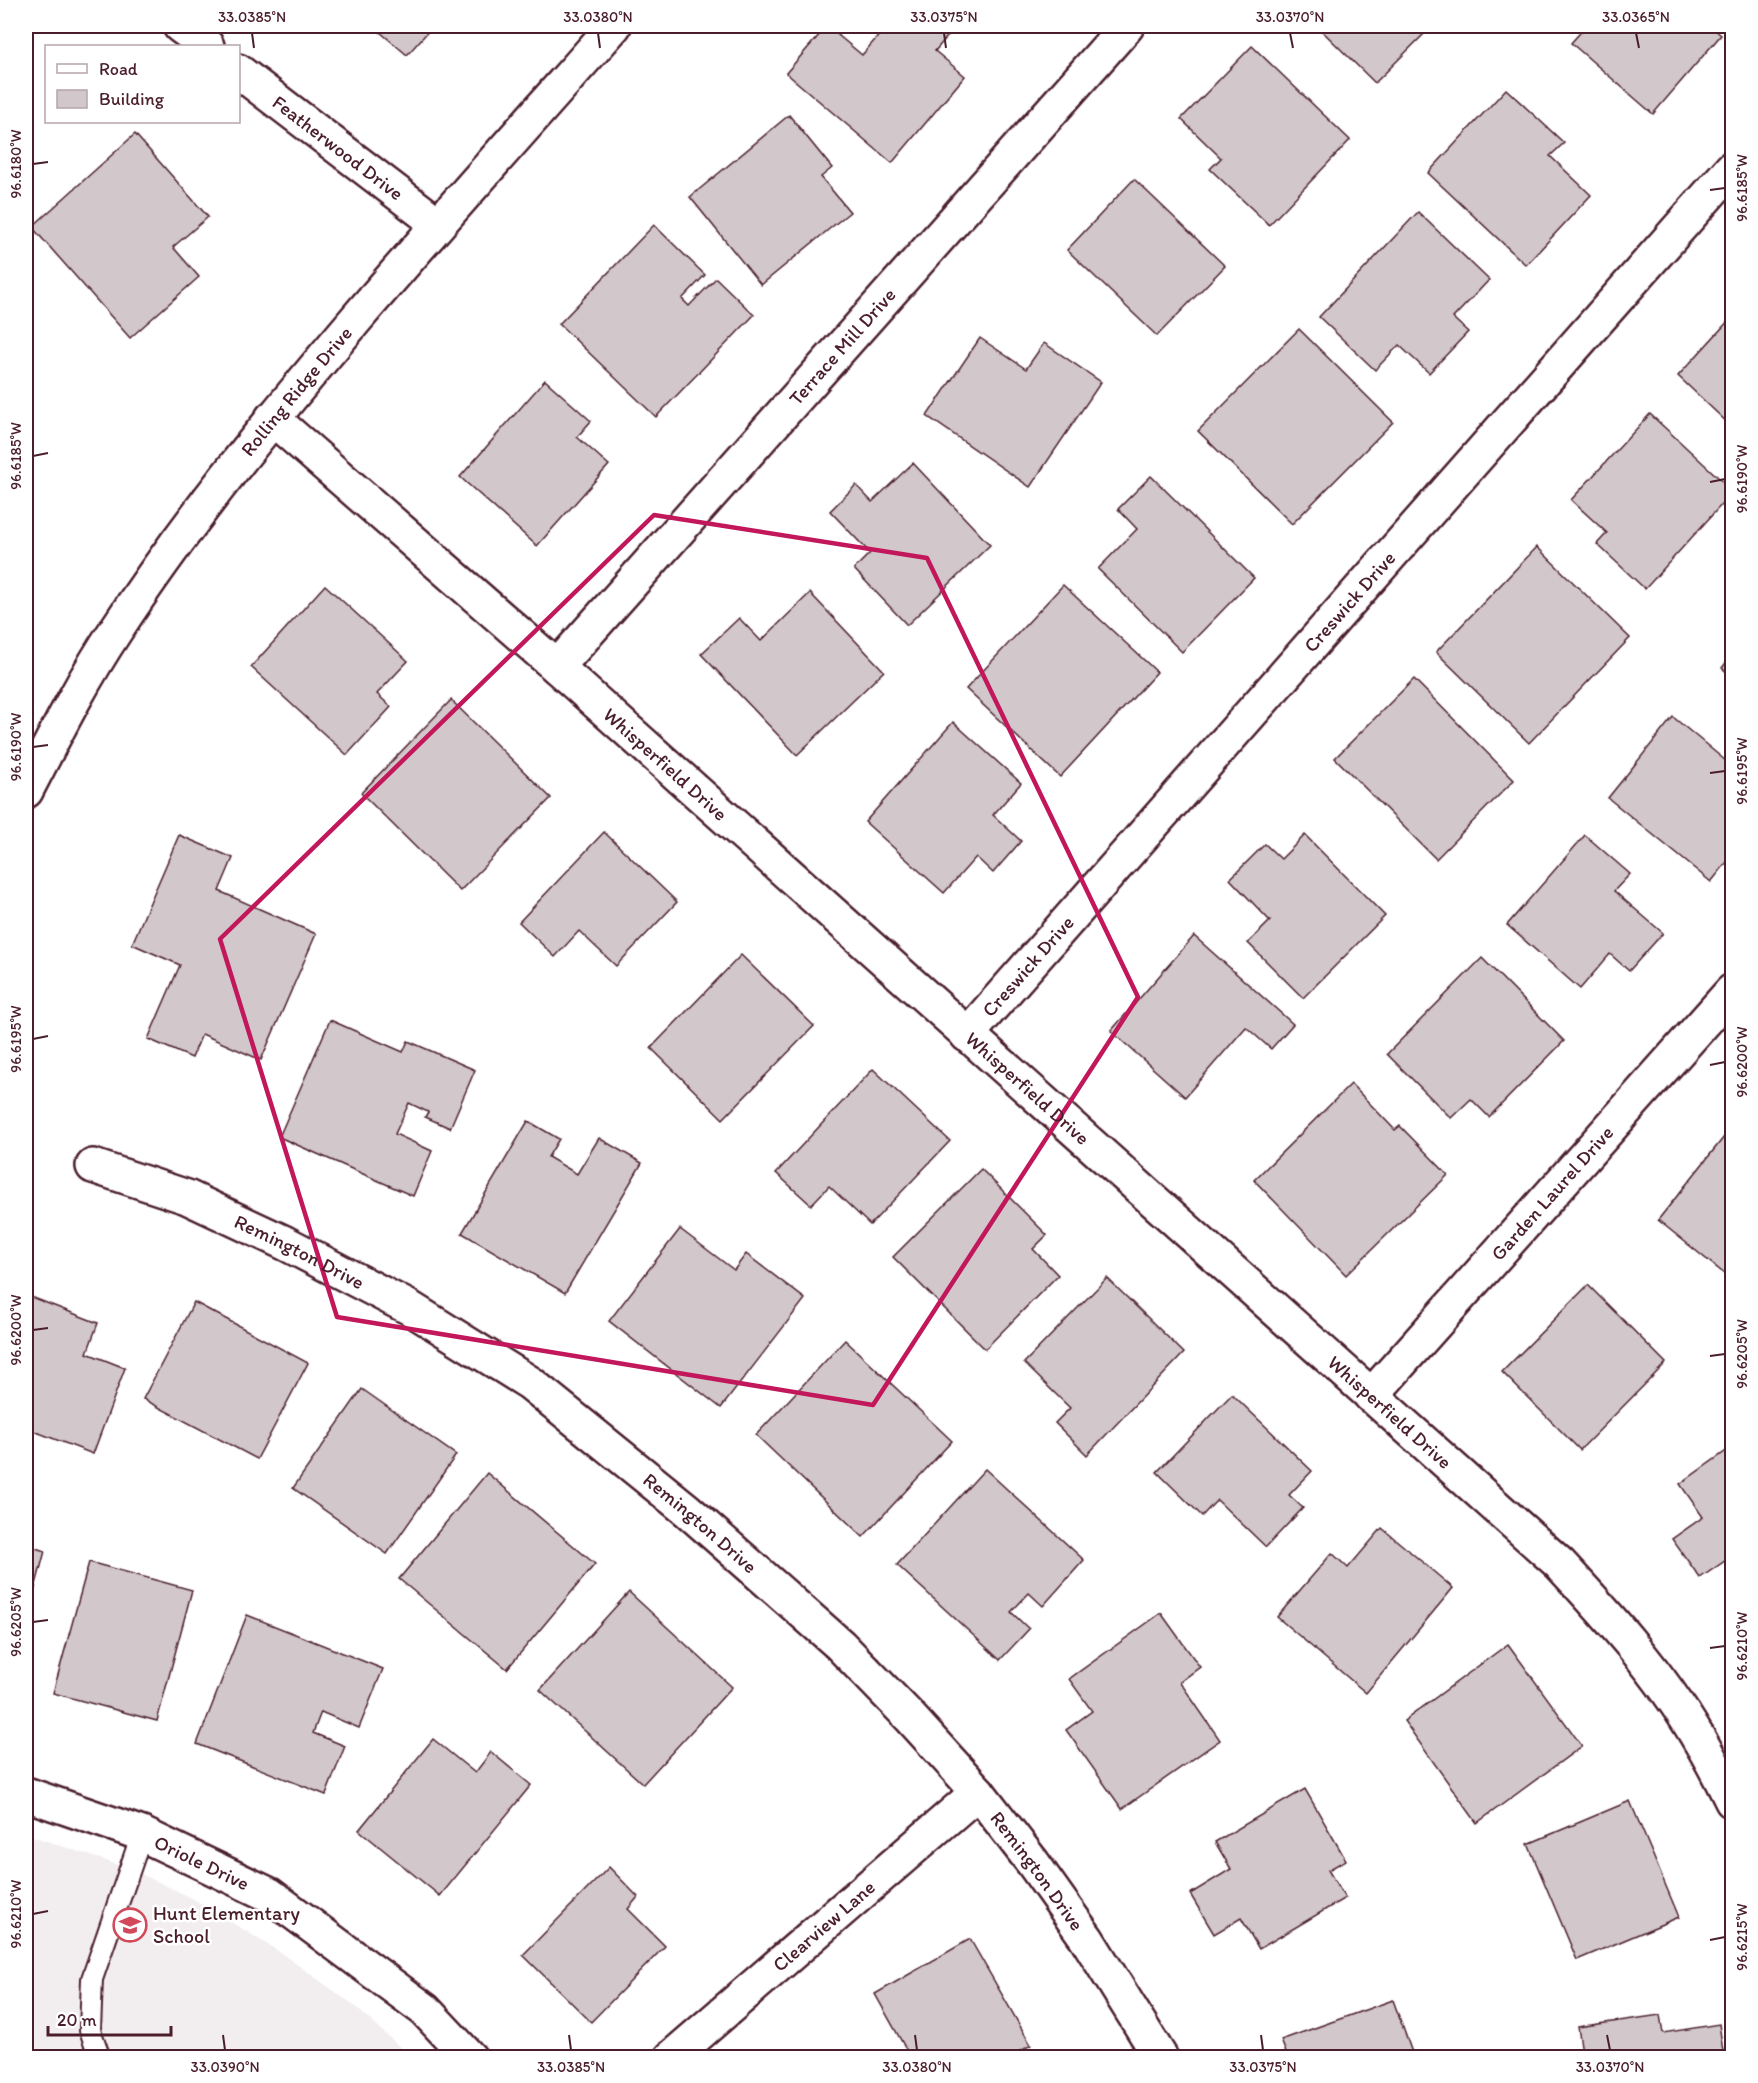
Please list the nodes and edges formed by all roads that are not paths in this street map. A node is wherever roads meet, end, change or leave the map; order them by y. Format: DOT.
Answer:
graph roads {
  1 [pos="180,26"];
  2 [pos="614,26"];
  3 [pos="1127,26"];
  4 [pos="206,45"];
  5 [pos="240,73"];
  6 [pos="1732,168"];
  7 [pos="438,224"];
  8 [pos="272,418"];
  9 [pos="557,667"];
  10 [pos="26,791"];
  11 [pos="1732,991"];
  12 [pos="967,1035"];
  13 [pos="93,1166"];
  14 [pos="1371,1396"];
  15 [pos="978,1792"];
  16 [pos="26,1794"];
  17 [pos="1732,1801"];
  18 [pos="142,1834"];
  19 [pos="100,2058"];
  20 [pos="470,2058"];
  21 [pos="671,2058"];
  22 [pos="1161,2058"];
  1 -- 4 [label="street"];
  2 -- 7 [label="street, Rolling Ridge Drive"];
  3 -- 9 [label="street, Terrace Mill Drive"];
  5 -- 7 [label="street, Featherwood Drive"];
  6 -- 12 [label="street, Creswick Drive"];
  7 -- 8 [label="street, Rolling Ridge Drive"];
  8 -- 9 [label="street, Whisperfield Drive"];
  8 -- 10 [label="street, Rolling Ridge Drive"];
  9 -- 12 [label="street, Whisperfield Drive"];
  11 -- 14 [label="street, Garden Laurel Drive"];
  12 -- 14 [label="street, Whisperfield Drive"];
  13 -- 15 [label="street, Remington Drive"];
  14 -- 17 [label="street, Whisperfield Drive"];
  15 -- 21 [label="street, Clearview Lane"];
  15 -- 22 [label="street, Remington Drive"];
  16 -- 18 [label="street, Oriole Drive"];
  18 -- 19 [label="lane"];
  18 -- 20 [label="street, Oriole Drive"];
}
